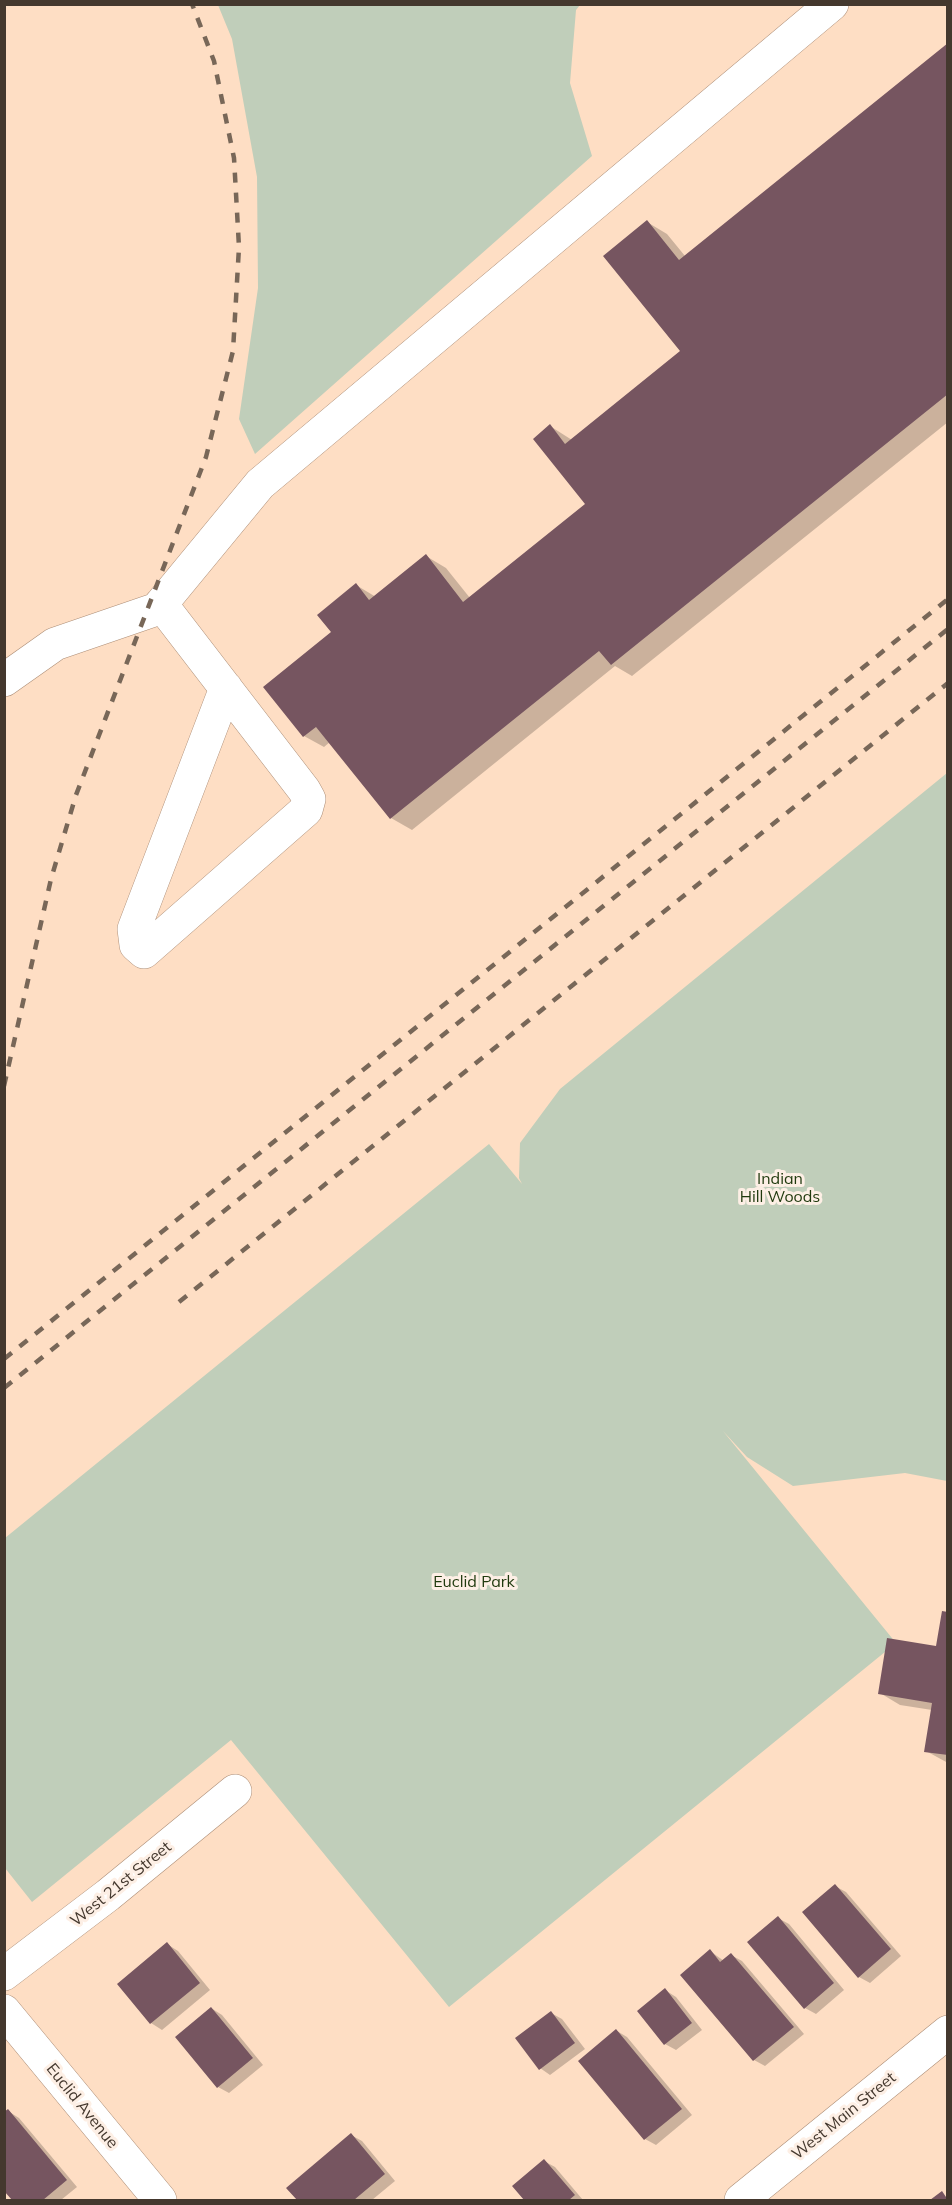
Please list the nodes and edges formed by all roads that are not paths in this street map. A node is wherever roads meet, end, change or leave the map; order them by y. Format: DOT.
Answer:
graph roads {
  1 [pos="832,4"];
  2 [pos="161,604"];
  3 [pos="4,681"];
  4 [pos="226,688"];
  5 [pos="235,1791"];
  6 [pos="4,1974"];
  7 [pos="4,2011"];
  8 [pos="948,2032"];
  9 [pos="160,2200"];
  10 [pos="741,2200"];
  1 -- 2 [label="street"];
  2 -- 3 [label="street"];
  2 -- 4 [label="street"];
  4 -- 4 [label="street"];
  5 -- 6 [label="street, West 21st Street"];
  7 -- 9 [label="street, Euclid Avenue"];
  8 -- 10 [label="street, West Main Street"];
}
